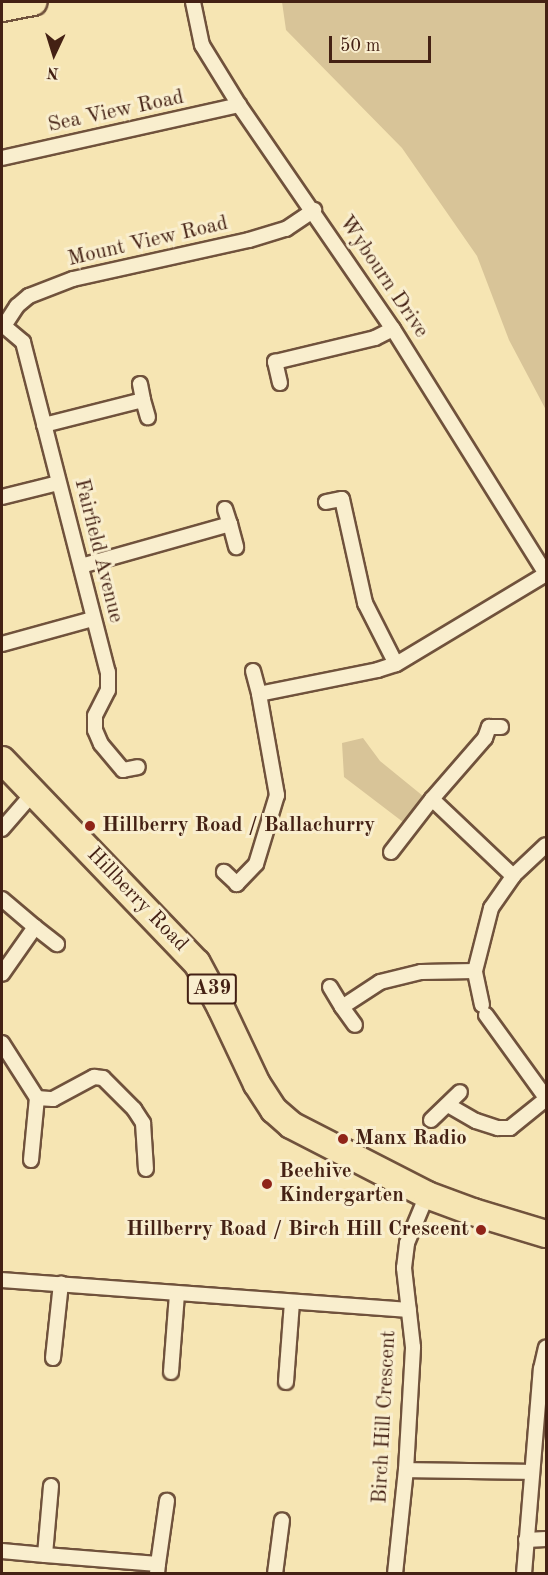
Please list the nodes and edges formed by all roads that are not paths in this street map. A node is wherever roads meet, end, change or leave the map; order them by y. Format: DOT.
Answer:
graph roads {
  1 [pos="33,2"];
  2 [pos="193,2"];
  3 [pos="2,8"];
  4 [pos="239,105"];
  5 [pos="2,158"];
  6 [pos="314,210"];
  7 [pos="3,326"];
  8 [pos="393,329"];
  9 [pos="280,383"];
  10 [pos="140,384"];
  11 [pos="143,400"];
  12 [pos="148,417"];
  13 [pos="44,425"];
  14 [pos="58,483"];
  15 [pos="2,497"];
  16 [pos="326,502"];
  17 [pos="225,509"];
  18 [pos="230,524"];
  19 [pos="236,547"];
  20 [pos="81,566"];
  21 [pos="546,574"];
  22 [pos="93,619"];
  23 [pos="2,644"];
  24 [pos="396,664"];
  25 [pos="253,670"];
  26 [pos="260,694"];
  27 [pos="501,727"];
  28 [pos="2,760"];
  29 [pos="138,767"];
  30 [pos="34,792"];
  31 [pos="432,799"];
  32 [pos="2,829"];
  33 [pos="546,845"];
  34 [pos="391,852"];
  35 [pos="224,872"];
  36 [pos="513,876"];
  37 [pos="2,899"];
  38 [pos="35,927"];
  39 [pos="57,944"];
  40 [pos="474,971"];
  41 [pos="2,974"];
  42 [pos="330,987"];
  43 [pos="342,1007"];
  44 [pos="355,1025"];
  45 [pos="2,1043"];
  46 [pos="460,1092"];
  47 [pos="37,1098"];
  48 [pos="546,1099"];
  49 [pos="448,1104"];
  50 [pos="431,1120"];
  51 [pos="32,1160"];
  52 [pos="146,1169"];
  53 [pos="426,1195"];
  54 [pos="546,1234"];
  55 [pos="2,1280"];
  56 [pos="60,1283"];
  57 [pos="177,1294"];
  58 [pos="292,1303"];
  59 [pos="409,1310"];
  60 [pos="546,1348"];
  61 [pos="53,1358"];
  62 [pos="171,1372"];
  63 [pos="286,1382"];
  64 [pos="406,1470"];
  65 [pos="531,1472"];
  66 [pos="51,1486"];
  67 [pos="167,1501"];
  68 [pos="282,1520"];
  69 [pos="546,1539"];
  70 [pos="526,1540"];
  71 [pos="2,1551"];
  72 [pos="45,1555"];
  73 [pos="158,1569"];
  74 [pos="275,1574"];
  75 [pos="395,1574"];
  76 [pos="524,1574"];
  1 -- 3 [label="highway"];
  2 -- 4 [label="street, Wybourn Drive"];
  4 -- 5 [label="street, Sea View Road"];
  4 -- 6 [label="street, Wybourn Drive"];
  6 -- 7 [label="street, Mount View Road"];
  6 -- 8 [label="street, Wybourn Drive"];
  7 -- 13 [label="street, Fairfield Avenue"];
  8 -- 9 [label="street"];
  8 -- 21 [label="street, Wybourn Drive"];
  10 -- 11 [label="street"];
  11 -- 12 [label="street"];
  11 -- 13 [label="street"];
  13 -- 14 [label="street, Fairfield Avenue"];
  14 -- 15 [label="street"];
  14 -- 20 [label="street, Fairfield Avenue"];
  16 -- 24 [label="street"];
  17 -- 18 [label="street"];
  18 -- 19 [label="street"];
  18 -- 20 [label="street"];
  20 -- 22 [label="street, Fairfield Avenue"];
  21 -- 24 [label="street"];
  22 -- 23 [label="street"];
  22 -- 29 [label="street, Fairfield Avenue"];
  24 -- 26 [label="street"];
  25 -- 26 [label="street"];
  26 -- 35 [label="street"];
  27 -- 31 [label="street"];
  28 -- 30 [label="highway, Hillberry Road / A39"];
  30 -- 32 [label="street"];
  30 -- 53 [label="highway, Hillberry Road / A39"];
  31 -- 34 [label="street"];
  31 -- 36 [label="street"];
  33 -- 36 [label="street"];
  36 -- 40 [label="street"];
  37 -- 38 [label="street"];
  38 -- 39 [label="street"];
  38 -- 41 [label="street"];
  40 -- 43 [label="street"];
  40 -- 48 [label="street"];
  42 -- 43 [label="street"];
  43 -- 44 [label="street"];
  45 -- 47 [label="street"];
  46 -- 49 [label="street"];
  47 -- 51 [label="street"];
  47 -- 52 [label="street"];
  48 -- 49 [label="street"];
  49 -- 50 [label="street"];
  53 -- 54 [label="highway, Hillberry Road / A39"];
  53 -- 59 [label="street, Birch Hill Crescent"];
  55 -- 56 [label="street"];
  56 -- 57 [label="street"];
  56 -- 61 [label="street"];
  57 -- 58 [label="street"];
  57 -- 62 [label="street"];
  58 -- 59 [label="street"];
  58 -- 63 [label="street"];
  59 -- 64 [label="street, Birch Hill Crescent"];
  60 -- 65 [label="street"];
  64 -- 65 [label="street"];
  64 -- 75 [label="street, Birch Hill Crescent"];
  65 -- 70 [label="street"];
  66 -- 72 [label="street"];
  67 -- 73 [label="street"];
  68 -- 74 [label="street"];
  69 -- 70 [label="street"];
  70 -- 76 [label="street"];
  71 -- 72 [label="street"];
  72 -- 73 [label="street"];
}
